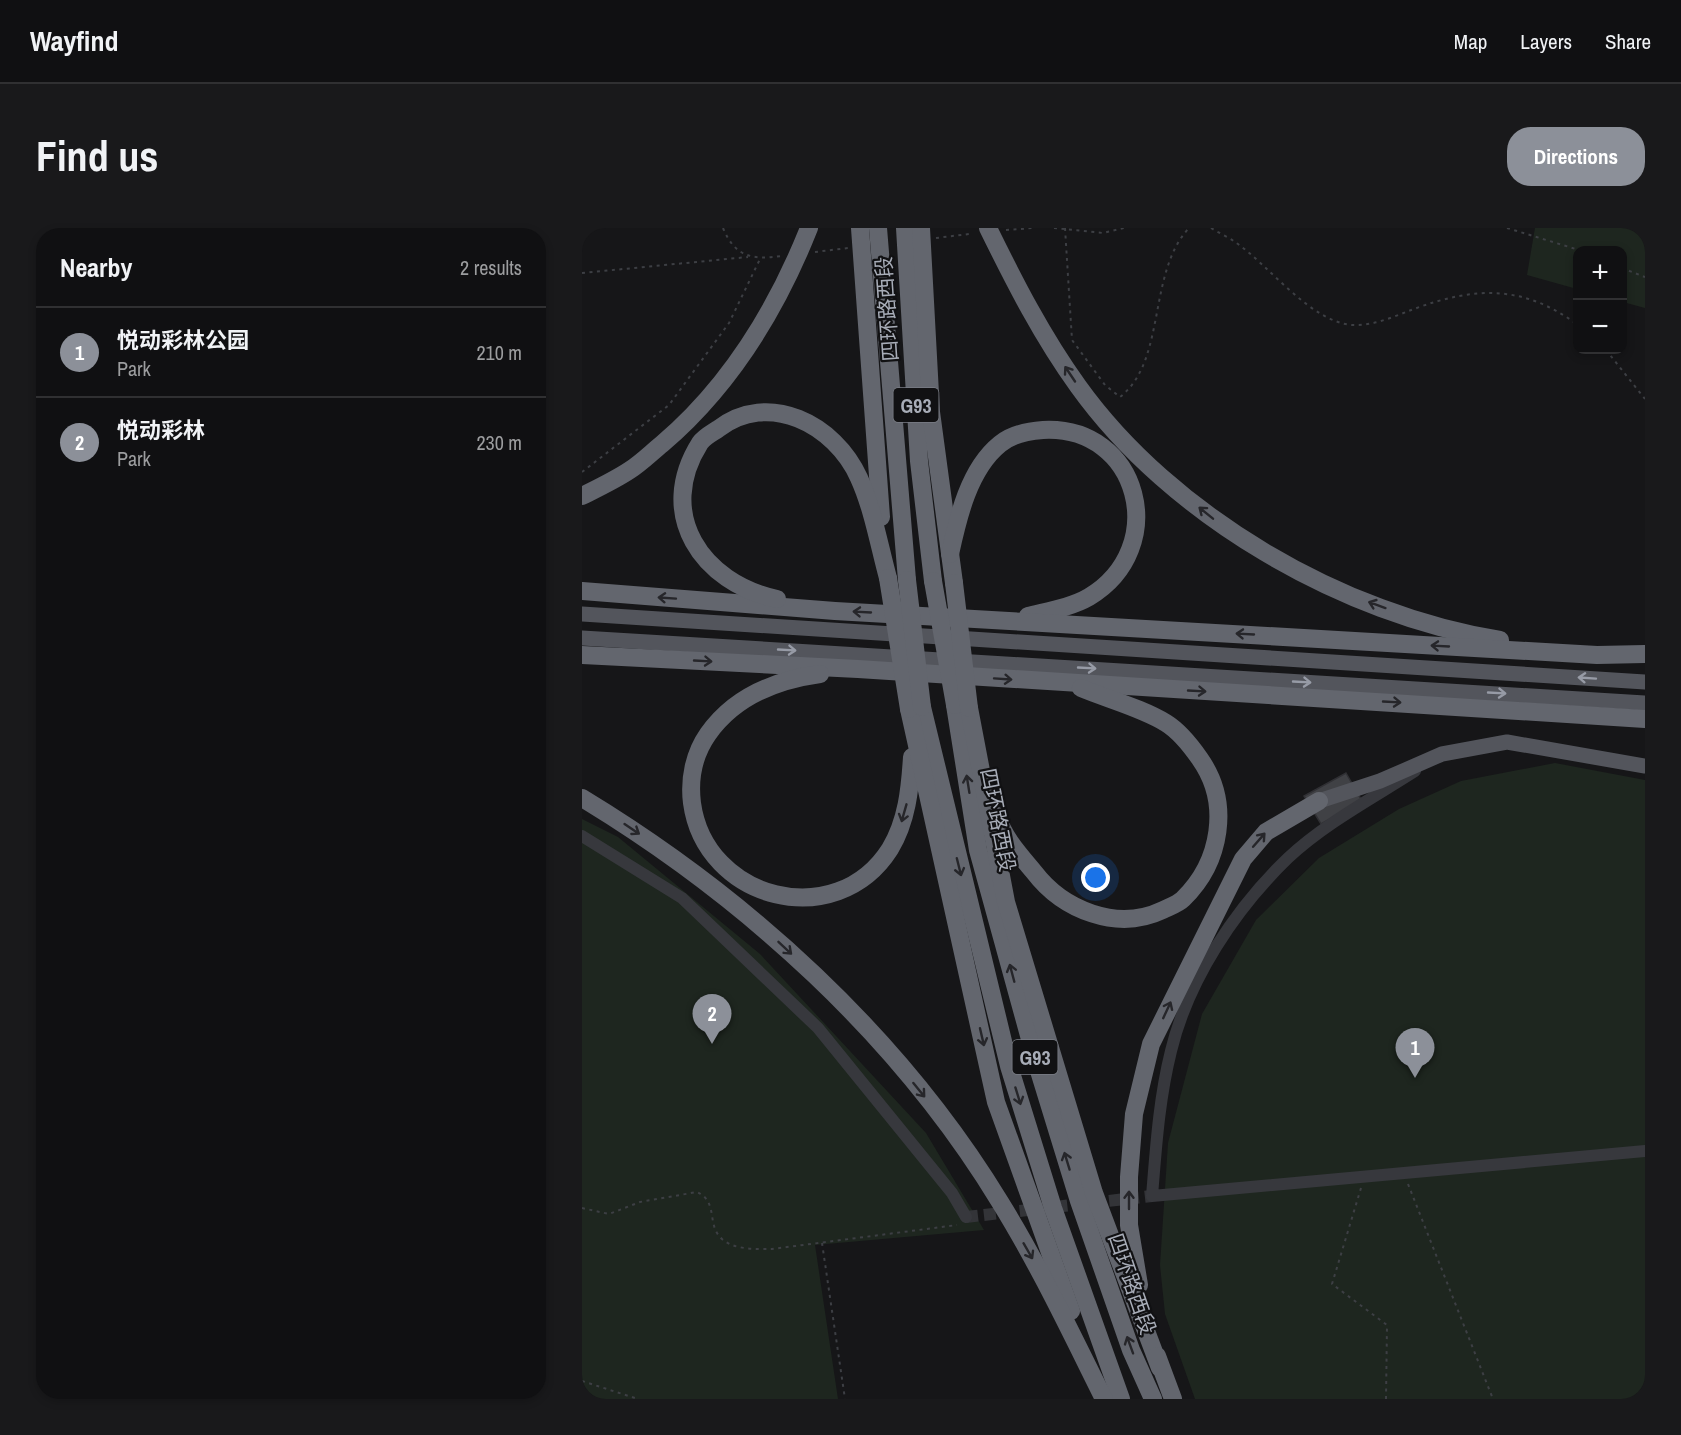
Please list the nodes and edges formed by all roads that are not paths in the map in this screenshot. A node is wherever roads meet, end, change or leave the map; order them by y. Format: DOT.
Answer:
graph roads {
  1 [pos="809,228"];
  2 [pos="860,228"];
  3 [pos="878,228"];
  4 [pos="905,228"];
  5 [pos="995,229"];
  6 [pos="927,233"];
  7 [pos="582,496"];
  8 [pos="950,554"];
  9 [pos="888,578"];
  10 [pos="582,591"];
  11 [pos="835,610"];
  12 [pos="582,614"];
  13 [pos="1011,620"];
  14 [pos="582,638"];
  15 [pos="1645,654"];
  16 [pos="582,655"];
  17 [pos="1597,655"];
  18 [pos="858,669"];
  19 [pos="1645,682"];
  20 [pos="1069,683"];
  21 [pos="1645,703"];
  22 [pos="962,706"];
  23 [pos="916,708"];
  24 [pos="1645,719"];
  25 [pos="913,734"];
  26 [pos="1442,754"];
  27 [pos="1645,766"];
  28 [pos="981,771"];
  29 [pos="582,798"];
  30 [pos="1319,801"];
  31 [pos="582,836"];
  32 [pos="1645,1151"];
  33 [pos="966,1217"];
  34 [pos="1160,1368"];
  35 [pos="1105,1399"];
  36 [pos="1121,1399"];
  37 [pos="1152,1399"];
  38 [pos="1173,1399"];
  1 -- 7 [label="highway"];
  2 -- 9 [label="highway"];
  3 -- 23 [label="highway, 四环路西段 / G93, bridge"];
  4 -- 22 [label="highway, 四环路西段 / G93, bridge"];
  17 -- 5 [label="highway, one-way"];
  6 -- 8 [label="highway"];
  8 -- 13 [label="highway"];
  8 -- 22 [label="highway, bridge"];
  9 -- 11 [label="highway"];
  9 -- 23 [label="highway, bridge"];
  11 -- 10 [label="highway, one-way"];
  13 -- 11 [label="highway, one-way"];
  19 -- 12 [label="main road, one-way"];
  17 -- 13 [label="highway, one-way"];
  14 -- 21 [label="main road, one-way"];
  15 -- 17 [label="highway"];
  16 -- 18 [label="highway, one-way"];
  18 -- 20 [label="highway, one-way"];
  25 -- 18 [label="highway, one-way"];
  20 -- 24 [label="highway, one-way"];
  20 -- 28 [label="highway"];
  22 -- 28 [label="highway"];
  37 -- 22 [label="highway, 四环路西段 / G93, one-way"];
  23 -- 25 [label="highway"];
  23 -- 36 [label="highway, 四环路西段 / G93, one-way"];
  25 -- 35 [label="highway, one-way"];
  26 -- 27 [label="main road"];
  26 -- 30 [label="main road"];
  26 -- 32 [label="street"];
  28 -- 34 [label="highway"];
  29 -- 35 [label="highway, one-way"];
  34 -- 30 [label="highway, one-way"];
  31 -- 33 [label="street"];
  34 -- 38 [label="highway"];
}
